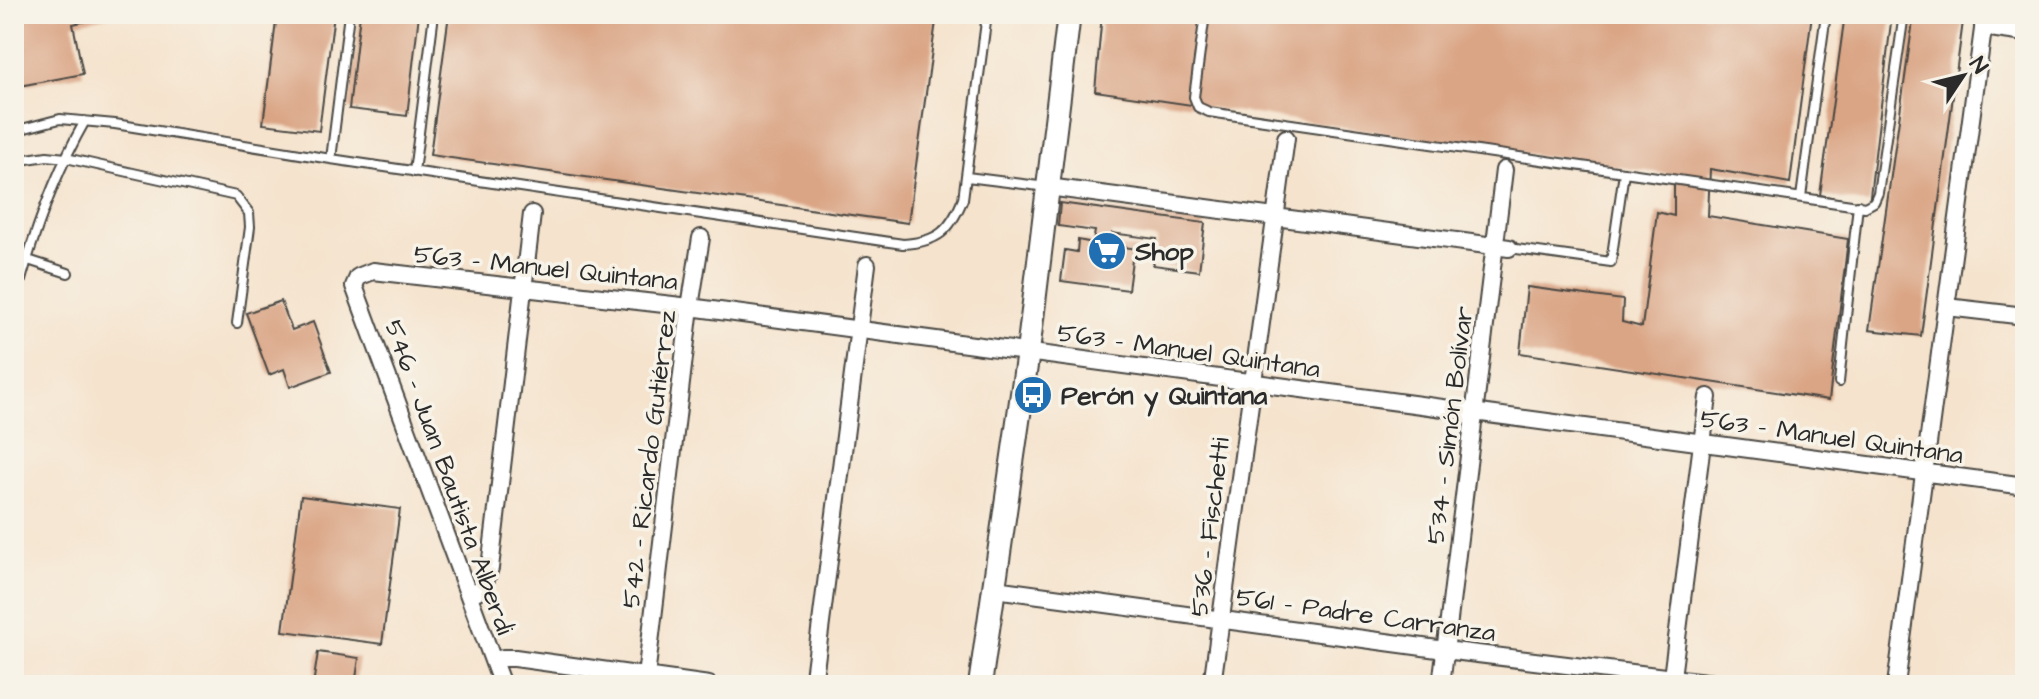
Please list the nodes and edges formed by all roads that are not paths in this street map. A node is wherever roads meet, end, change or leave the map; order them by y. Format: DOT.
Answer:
graph roads {
  1 [pos="349,14"];
  2 [pos="434,14"];
  3 [pos="987,14"];
  4 [pos="1069,14"];
  5 [pos="1205,14"];
  6 [pos="1826,14"];
  7 [pos="1904,14"];
  8 [pos="1984,21"];
  9 [pos="2025,33"];
  10 [pos="85,121"];
  11 [pos="14,131"];
  12 [pos="1286,138"];
  13 [pos="66,158"];
  14 [pos="331,159"];
  15 [pos="14,161"];
  16 [pos="1504,170"];
  17 [pos="414,172"];
  18 [pos="1624,172"];
  19 [pos="967,177"];
  20 [pos="1048,187"];
  21 [pos="1801,197"];
  22 [pos="1858,205"];
  23 [pos="532,214"];
  24 [pos="1275,217"];
  25 [pos="701,238"];
  26 [pos="1501,247"];
  27 [pos="28,260"];
  28 [pos="867,265"];
  29 [pos="68,273"];
  30 [pos="354,286"];
  31 [pos="524,290"];
  32 [pos="14,306"];
  33 [pos="690,307"];
  34 [pos="1947,307"];
  35 [pos="2025,316"];
  36 [pos="237,323"];
  37 [pos="860,330"];
  38 [pos="1028,352"];
  39 [pos="1839,382"];
  40 [pos="1252,383"];
  41 [pos="1708,397"];
  42 [pos="1476,413"];
  43 [pos="1702,442"];
  44 [pos="1925,473"];
  45 [pos="2025,486"];
  46 [pos="995,589"];
  47 [pos="469,595"];
  48 [pos="1221,619"];
  49 [pos="1445,650"];
  50 [pos="493,661"];
  51 [pos="646,681"];
  52 [pos="1672,681"];
  53 [pos="502,685"];
  54 [pos="709,685"];
  55 [pos="813,685"];
  56 [pos="980,685"];
  57 [pos="1212,685"];
  58 [pos="1441,685"];
  59 [pos="1730,685"];
  60 [pos="1896,685"];
  1 -- 14 [label="lane"];
  2 -- 17 [label="lane"];
  3 -- 19 [label="lane"];
  4 -- 20 [label="street"];
  5 -- 18 [label="lane"];
  6 -- 21 [label="lane"];
  7 -- 22 [label="lane"];
  8 -- 9 [label="street"];
  8 -- 34 [label="street"];
  10 -- 11 [label="lane"];
  10 -- 13 [label="lane"];
  10 -- 14 [label="lane"];
  12 -- 24 [label="street, 536 - Fischetti"];
  13 -- 15 [label="lane"];
  13 -- 27 [label="lane"];
  13 -- 36 [label="lane"];
  14 -- 17 [label="lane"];
  16 -- 26 [label="street, 534 - Simón Bolívar"];
  17 -- 19 [label="lane"];
  18 -- 21 [label="lane"];
  18 -- 26 [label="lane"];
  19 -- 20 [label="lane"];
  20 -- 24 [label="street"];
  20 -- 38 [label="street"];
  21 -- 22 [label="lane"];
  22 -- 39 [label="lane"];
  23 -- 31 [label="street"];
  24 -- 26 [label="street"];
  24 -- 40 [label="street, 536 - Fischetti"];
  25 -- 33 [label="street, 542 - Ricardo Gutiérrez"];
  26 -- 42 [label="street, 534 - Simón Bolívar"];
  27 -- 29 [label="lane"];
  27 -- 32 [label="lane"];
  28 -- 37 [label="street"];
  30 -- 31 [label="street, 563 - Manuel Quintana"];
  30 -- 47 [label="street, 546 - Juan Bautista Alberdi"];
  31 -- 33 [label="street, 563 - Manuel Quintana"];
  31 -- 47 [label="street"];
  33 -- 37 [label="street, 563 - Manuel Quintana"];
  33 -- 51 [label="street, 542 - Ricardo Gutiérrez"];
  34 -- 35 [label="street"];
  34 -- 44 [label="street"];
  37 -- 38 [label="street, 563 - Manuel Quintana"];
  37 -- 55 [label="street"];
  38 -- 40 [label="street, 563 - Manuel Quintana"];
  38 -- 46 [label="street"];
  40 -- 42 [label="street, 563 - Manuel Quintana"];
  40 -- 48 [label="street, 536 - Fischetti"];
  41 -- 43 [label="street"];
  42 -- 43 [label="street, 563 - Manuel Quintana"];
  42 -- 49 [label="street, 534 - Simón Bolívar"];
  43 -- 44 [label="street, 563 - Manuel Quintana"];
  43 -- 52 [label="street"];
  44 -- 45 [label="street, 563 - Manuel Quintana"];
  44 -- 60 [label="street"];
  46 -- 48 [label="street, 561 - Padre Carranza"];
  46 -- 56 [label="street"];
  47 -- 50 [label="street, 546 - Juan Bautista Alberdi"];
  48 -- 49 [label="street, 561 - Padre Carranza"];
  48 -- 57 [label="street, 536 - Fischetti"];
  49 -- 52 [label="street, 561 - Padre Carranza"];
  49 -- 58 [label="street, 534 - Simón Bolívar"];
  50 -- 51 [label="street"];
  50 -- 53 [label="street, 546 - Juan Bautista Alberdi"];
  51 -- 54 [label="street"];
  52 -- 59 [label="street, 561 - Padre Carranza"];
}
